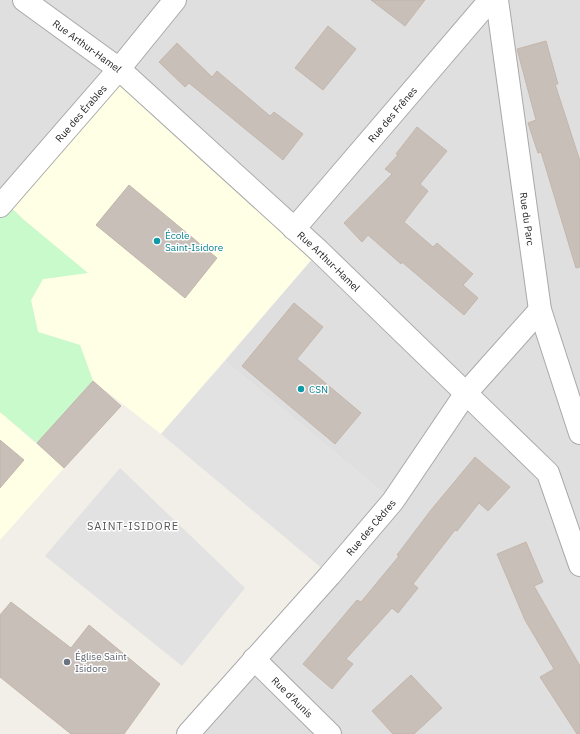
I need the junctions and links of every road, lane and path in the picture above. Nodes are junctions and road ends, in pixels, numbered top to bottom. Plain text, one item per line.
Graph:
1 (24, 0) edge
2 (175, 0) edge
3 (490, 0) edge
4 (497, 0) edge
5 (119, 69) junction
6 (0, 206) edge
7 (294, 229) junction
8 (540, 310) junction
9 (466, 393) junction
10 (580, 433) edge
11 (580, 565) edge
12 (254, 659) junction
13 (188, 734) edge
14 (330, 734) edge

1 - 5 street, Rue Arthur-Hamel
2 - 5 street, Rue des Érables
3 - 7 street, Rue des Frênes
4 - 8 street, Rue du Parc
5 - 6 street, Rue des Érables
5 - 7 street, Rue Arthur-Hamel
7 - 9 street, Rue Arthur-Hamel
8 - 9 street, Rue des Cèdres
8 - 10 street, Rue du Parc
9 - 11 street, Rue Arthur-Hamel
9 - 12 street, Rue des Cèdres
12 - 13 street, Rue des Cèdres
12 - 14 street, Rue d'Aunis

